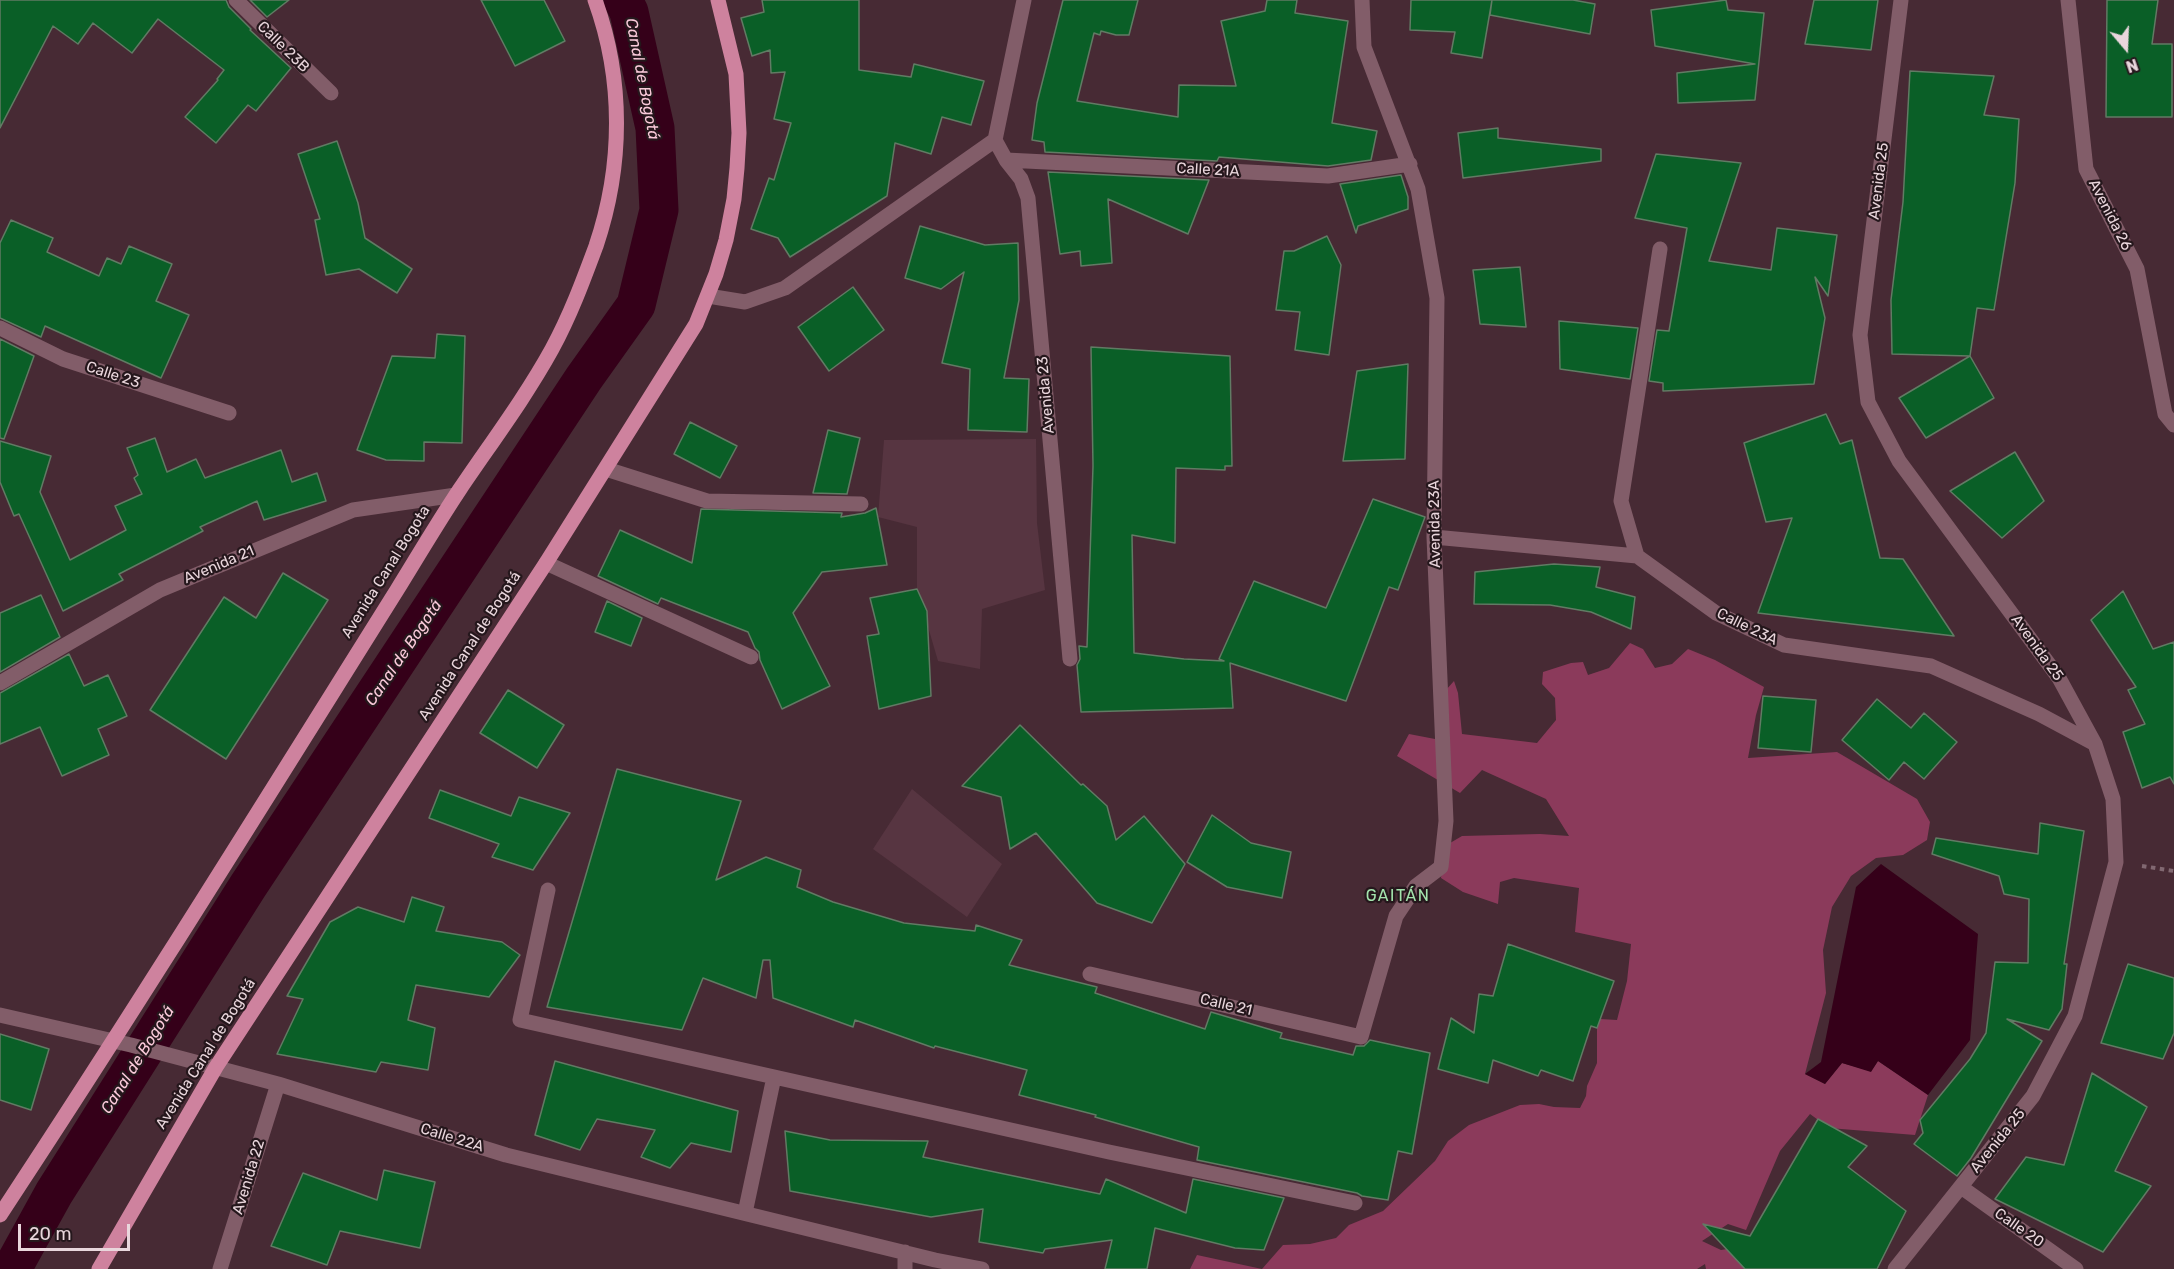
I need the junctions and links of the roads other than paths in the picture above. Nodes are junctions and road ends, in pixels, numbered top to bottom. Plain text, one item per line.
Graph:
1 (236, 0) edge
2 (595, 0) edge
3 (718, 0) edge
4 (1024, 0) edge
5 (1362, 0) edge
6 (1901, 0) edge
7 (2068, 0) edge
8 (331, 93) dead end
9 (995, 140) junction
10 (1006, 160) junction
11 (1410, 164) junction
12 (1660, 249) dead end
13 (708, 296) junction
14 (0, 328) edge
15 (229, 412) dead end
16 (2174, 425) edge
17 (606, 469) junction
18 (456, 495) junction
19 (861, 504) dead end
20 (1434, 537) junction
21 (1637, 556) junction
22 (546, 563) junction
23 (751, 657) dead end
24 (1070, 659) dead end
25 (0, 683) edge
26 (2095, 744) junction
27 (548, 890) dead end
28 (1090, 974) dead end
29 (0, 1015) edge
30 (1361, 1037) joint
31 (114, 1041) junction
32 (216, 1067) junction
33 (774, 1077) junction
34 (278, 1084) junction
35 (1961, 1187) junction
36 (1355, 1203) dead end
37 (745, 1213) junction
38 (0, 1215) edge
39 (906, 1252) junction
40 (935, 1265) edge
41 (99, 1269) edge
42 (220, 1269) edge
43 (905, 1269) edge
44 (982, 1269) edge
45 (1895, 1269) edge
46 (2076, 1269) edge

1 - 8 street, Calle 23B
2 - 18 main road, Avenida Canal Bogota
3 - 13 main road, Avenida Canal de Bogotá
4 - 9 street
5 - 11 street, Avenida 23A
6 - 26 street, Avenida 25
7 - 16 street, Avenida 26
9 - 10 street, Avenida 23
9 - 13 street
10 - 11 street, Calle 21A
10 - 24 street, Avenida 23
11 - 20 street, Avenida 23A
12 - 21 street
13 - 17 main road, Avenida Canal de Bogotá
14 - 15 street, Calle 23
17 - 19 street
17 - 22 main road, Avenida Canal de Bogotá
18 - 25 street, Avenida 21
18 - 31 main road, Avenida Canal Bogota
20 - 21 street
20 - 30 street, Avenida 23A
21 - 26 street, Calle 23A
22 - 23 street
22 - 32 main road, Avenida Canal de Bogotá
26 - 35 street, Avenida 25
27 - 33 street
28 - 30 street, Calle 21
29 - 31 street, Calle 22A
31 - 32 street, Calle 22A
31 - 38 main road
32 - 34 street, Calle 22A
32 - 41 main road, Avenida Canal de Bogotá
33 - 36 street
33 - 37 street
34 - 37 street, Calle 22A
34 - 42 street, Avenida 22
35 - 45 street, Avenida 25
35 - 46 street, Calle 20
37 - 39 street, Calle 22A
39 - 40 street, Calle 22A
39 - 43 street
40 - 44 street, Calle 22A

